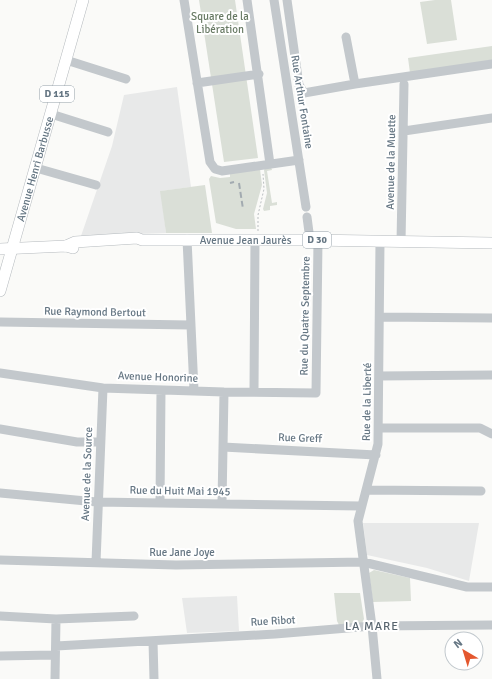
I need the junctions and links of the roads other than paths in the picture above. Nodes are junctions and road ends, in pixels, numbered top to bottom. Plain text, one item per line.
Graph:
1 (83, 0) edge
2 (184, 0) edge
3 (248, 0) edge
4 (274, 0) edge
5 (288, 0) edge
6 (346, 37) dead end
7 (66, 60) junction
8 (492, 64) edge
9 (259, 74) junction
10 (126, 79) dead end
11 (197, 83) junction
12 (355, 84) junction
13 (404, 84) dead end
14 (51, 114) junction
15 (492, 118) edge
16 (404, 131) junction
17 (108, 132) dead end
18 (299, 160) junction
19 (266, 165) junction
20 (36, 168) junction
21 (96, 185) dead end
22 (306, 207) dead end
23 (307, 217) dead end
24 (187, 239) junction
25 (256, 240) junction
26 (314, 240) junction
27 (380, 242) junction
28 (401, 242) junction
29 (492, 243) edge
30 (13, 247) junction
31 (0, 248) edge
32 (0, 291) edge
33 (380, 317) junction
34 (492, 318) edge
35 (0, 322) edge
36 (190, 325) junction
37 (0, 373) edge
38 (492, 375) edge
39 (379, 376) junction
40 (103, 388) junction
41 (161, 390) junction
42 (194, 390) junction
43 (254, 391) junction
44 (224, 392) junction
45 (316, 393) joint
46 (379, 428) junction
47 (0, 429) edge
48 (492, 434) edge
49 (99, 442) junction
50 (223, 447) junction
51 (376, 455) junction
52 (366, 490) junction
53 (481, 491) dead end
54 (0, 494) edge
55 (97, 502) junction
56 (160, 502) junction
57 (222, 503) junction
58 (361, 506) junction
59 (0, 560) edge
60 (96, 562) junction
61 (363, 562) junction
62 (492, 587) edge
63 (0, 616) edge
64 (134, 616) dead end
65 (56, 619) junction
66 (492, 625) edge
67 (372, 626) junction
68 (153, 641) junction
69 (55, 651) junction
70 (0, 656) edge
71 (55, 679) edge
72 (154, 679) edge
73 (376, 679) edge

1 - 7 main road, Avenue Henri Barbusse / D 115
2 - 11 street
3 - 9 street
4 - 18 street, Rue Arthur Fontaine
5 - 12 street
6 - 12 street
7 - 10 street
7 - 14 main road, Avenue Henri Barbusse / D 115
8 - 12 street
9 - 11 street
9 - 19 street
11 - 19 street
13 - 16 street, Avenue de la Muette
14 - 17 street
14 - 20 main road, Avenue Henri Barbusse / D 115
15 - 16 street
16 - 28 street, Avenue de la Muette
18 - 19 street
18 - 22 street, Rue Arthur Fontaine
20 - 21 street
20 - 30 main road, Avenue Henri Barbusse / D 115
23 - 26 street
24 - 25 main road, Avenue Jean Jaurès / D 30
24 - 30 main road, Avenue Jean Jaurès / D 30
24 - 36 street
25 - 26 main road, Avenue Jean Jaurès / D 30
25 - 43 street
26 - 27 main road, Avenue Jean Jaurès / D 30
26 - 45 street, Rue du Quatre Septembre
27 - 28 main road, Avenue Jean Jaurès / D 30
27 - 33 street, Rue de la Liberté
28 - 29 main road, Avenue Jean Jaurès / D 30
30 - 31 main road, Avenue Jean Jaurès
30 - 32 main road, Avenue Henri Barbusse / D 115
33 - 34 street
33 - 39 street, Rue de la Liberté
35 - 36 street, Rue Raymond Bertout
36 - 42 street
37 - 40 street, Avenue Honorine
38 - 39 street
39 - 46 street, Rue de la Liberté
40 - 41 street, Avenue Honorine
40 - 49 street, Avenue de la Source
41 - 42 street, Avenue Honorine
41 - 56 street
42 - 44 street, Avenue Honorine
43 - 44 street, Avenue Honorine
43 - 45 street, Avenue Honorine
44 - 50 street
46 - 48 street
46 - 51 street, Rue de la Liberté
47 - 49 street
49 - 55 street, Avenue de la Source
50 - 51 street, Rue Greff
50 - 57 street
51 - 52 street, Rue de la Liberté
52 - 53 street
52 - 58 street, Rue de la Liberté
54 - 55 street, Rue du Huit Mai 1945
55 - 56 street, Rue du Huit Mai 1945
55 - 60 street, Avenue de la Source
56 - 57 street, Rue du Huit Mai 1945
57 - 58 street, Rue du Huit Mai 1945
58 - 61 street, Rue de la Liberté
59 - 60 street, Rue Jane Joye
60 - 61 street, Rue Jane Joye
61 - 62 street, Rue Jane Joye
61 - 67 street, Rue de la Liberté
63 - 65 street
64 - 65 street
65 - 69 street
66 - 67 street, Rue Ribot
67 - 68 street, Rue Ribot
67 - 73 street, Rue de la Liberté
68 - 69 street, Rue Ribot
68 - 72 street
69 - 70 street, Rue Ribot
69 - 71 street

